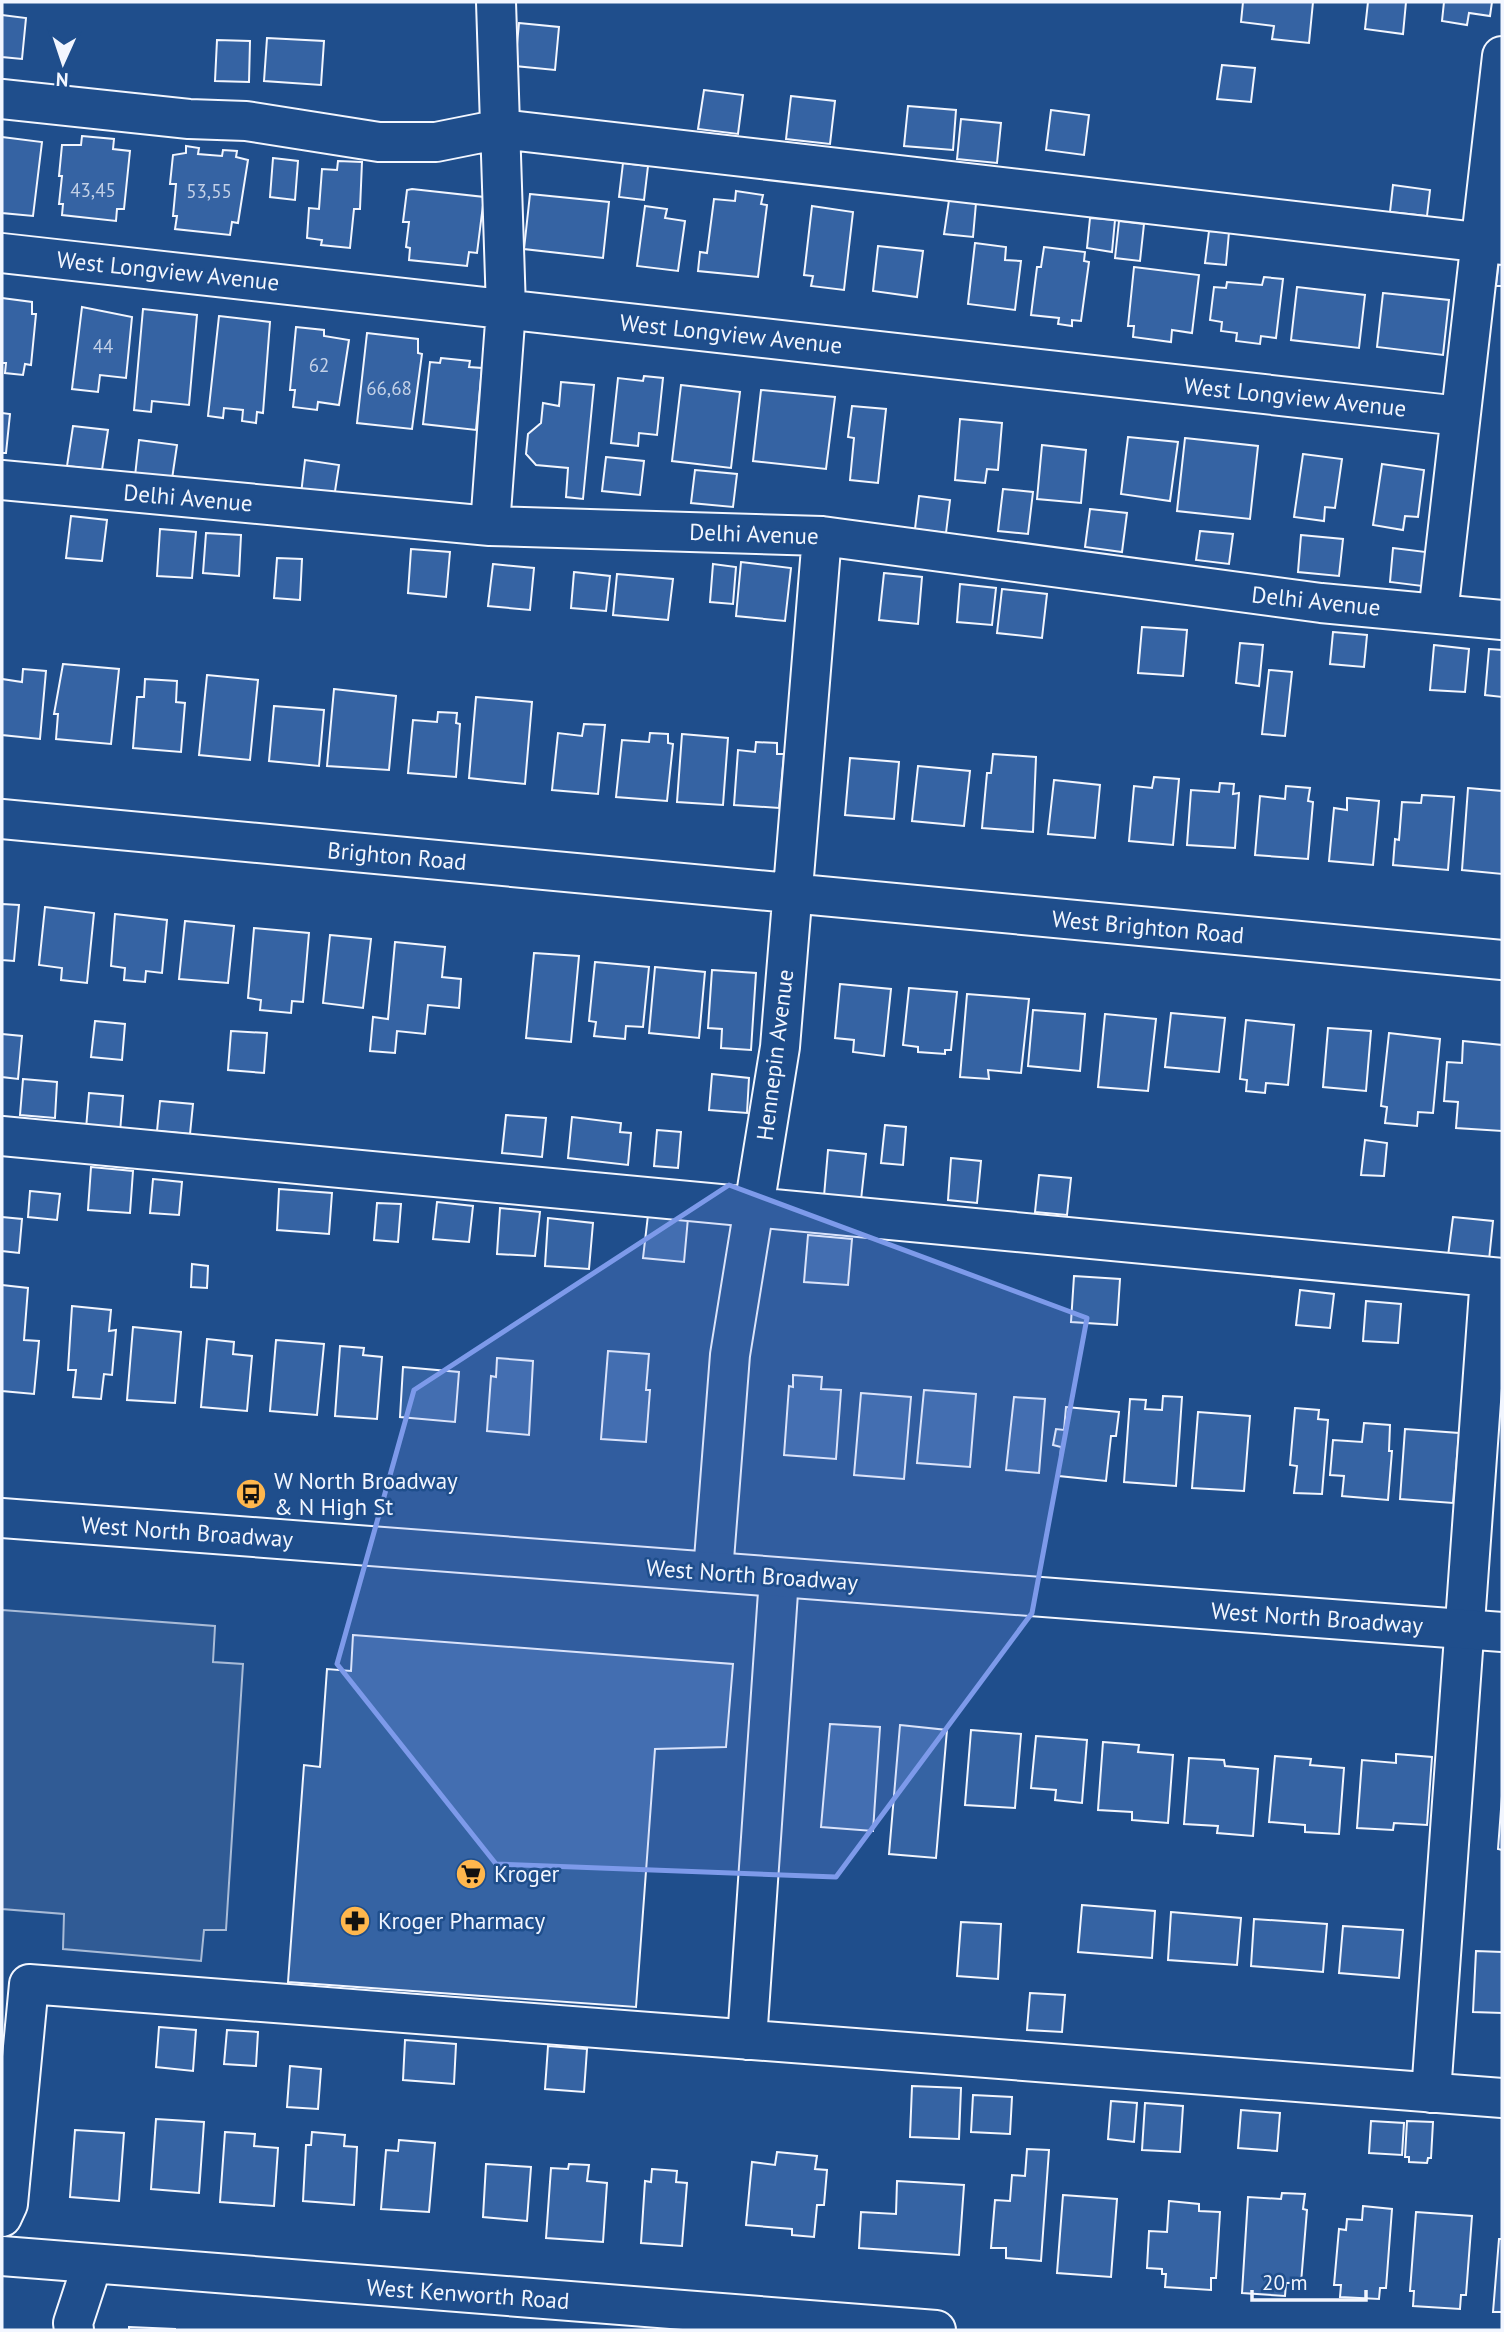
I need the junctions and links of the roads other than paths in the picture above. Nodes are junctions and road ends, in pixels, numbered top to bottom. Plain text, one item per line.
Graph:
1 (496, 2) edge
2 (1502, 56) edge
3 (2, 99) edge
4 (501, 129) junction
5 (1491, 244) edge
6 (2, 253) edge
7 (506, 309) junction
8 (1460, 416) junction
9 (2, 480) edge
10 (490, 526) junction
11 (822, 536) junction
12 (1438, 614) junction
13 (1502, 620) edge
14 (2, 819) edge
15 (793, 893) junction
16 (1502, 960) edge
17 (2, 1136) edge
18 (755, 1207) junction
19 (1496, 1277) edge
20 (2, 1518) edge
21 (713, 1572) junction
22 (779, 1578) junction
23 (1465, 1629) junction
24 (1502, 1632) edge
25 (747, 2040) junction
26 (1431, 2093) junction
27 (1502, 2098) edge
28 (2, 2217) edge
29 (2, 2256) edge
30 (92, 2266) junction
31 (74, 2330) edge
32 (936, 2330) edge

1 - 4 street
2 - 5 street
3 - 4 street
4 - 5 street
4 - 7 street
5 - 8 street
6 - 7 street, West Longview Avenue
7 - 8 street, West Longview Avenue
7 - 10 street
8 - 12 street
9 - 10 street, Delhi Avenue
10 - 11 street, Delhi Avenue
11 - 12 street, Delhi Avenue
11 - 15 street, Hennepin Avenue
12 - 13 street, Delhi Avenue
14 - 15 street, Brighton Road
15 - 16 street, West Brighton Road
15 - 18 street, Hennepin Avenue
17 - 18 street
18 - 19 street
18 - 21 street, Hennepin Avenue
19 - 23 street
20 - 21 street, West North Broadway
21 - 22 street, West North Broadway
22 - 23 street, West North Broadway
22 - 25 street
23 - 24 street, West North Broadway
23 - 26 street
25 - 26 street
25 - 28 street
26 - 27 street
29 - 30 street, West Kenworth Road
30 - 31 street
30 - 32 street, West Kenworth Road

